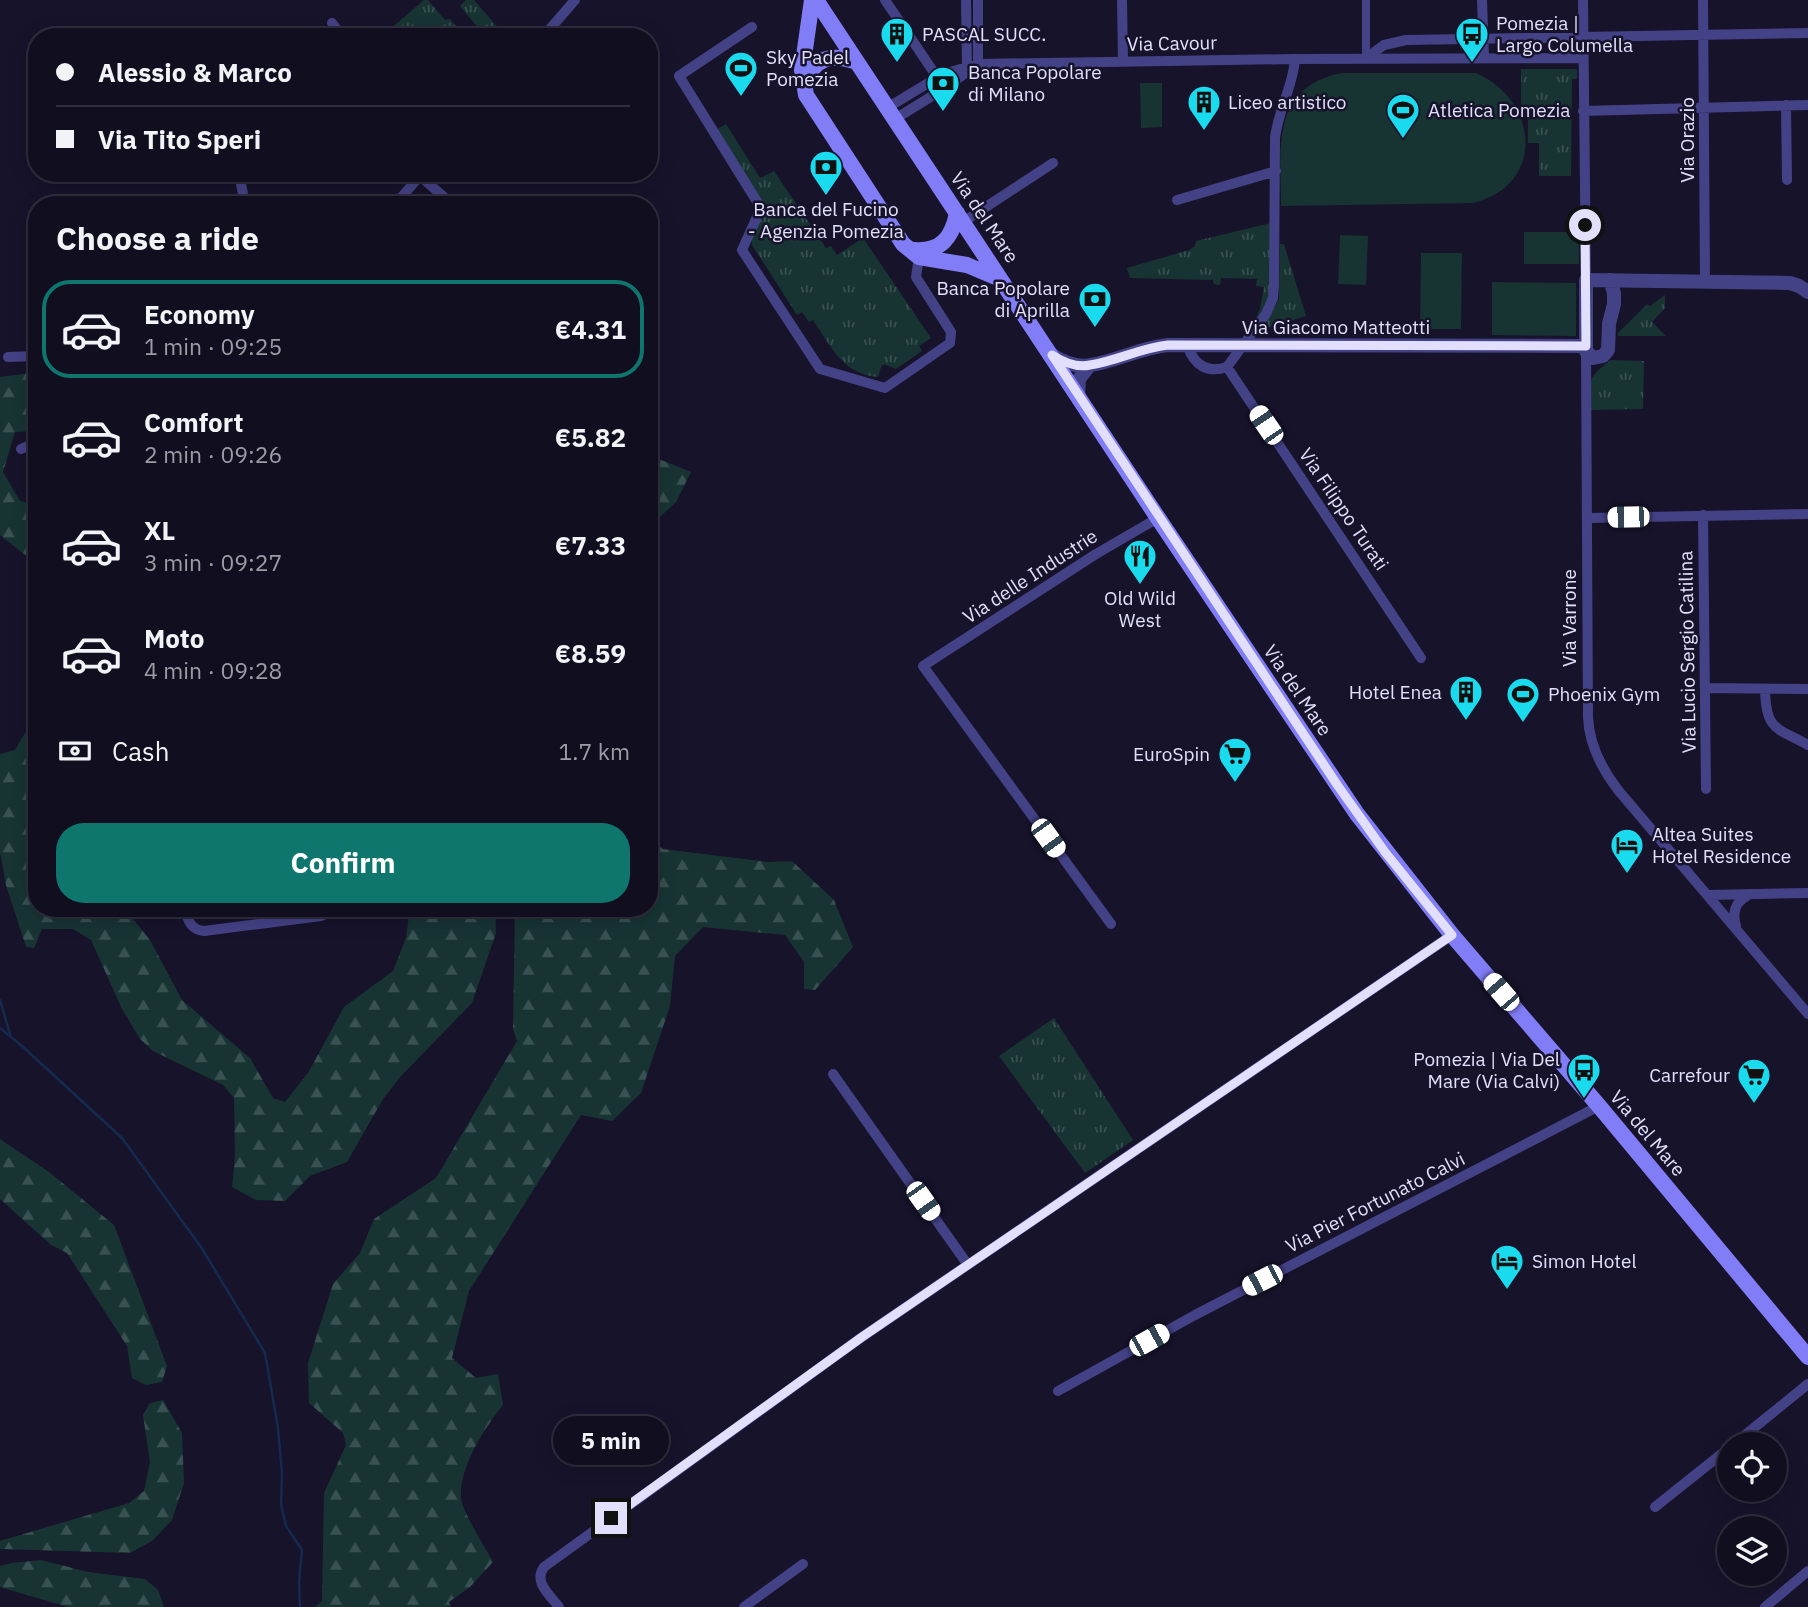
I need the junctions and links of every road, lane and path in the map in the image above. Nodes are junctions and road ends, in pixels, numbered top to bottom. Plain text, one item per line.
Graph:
1 (575, 0) edge
2 (814, 0) edge
3 (885, 0) edge
4 (966, 0) edge
5 (978, 0) edge
6 (1122, 0) edge
7 (1366, 0) edge
8 (1482, 0) edge
9 (1583, 0) edge
10 (1703, 0) edge
11 (332, 23) dead end
12 (752, 27) dead end
13 (336, 28) edge
14 (551, 28) edge
15 (1808, 33) edge
16 (1704, 34) junction
17 (1583, 35) junction
18 (840, 36) junction
19 (1483, 38) junction
20 (805, 49) junction
21 (1483, 57) junction
22 (1366, 58) junction
23 (1583, 58) junction
24 (1295, 59) junction
25 (857, 62) junction
26 (1123, 62) junction
27 (972, 65) junction
28 (937, 77) junction
29 (803, 86) junction
30 (1786, 105) junction
31 (1808, 105) edge
32 (1704, 109) junction
33 (1583, 111) junction
34 (891, 113) junction
35 (1054, 163) dead end
36 (1276, 171) junction
37 (1787, 180) dead end
38 (415, 182) edge
39 (428, 182) edge
40 (403, 196) edge
41 (443, 196) edge
42 (1177, 200) dead end
43 (960, 218) junction
44 (976, 241) junction
45 (914, 253) junction
46 (989, 261) junction
47 (967, 265) junction
48 (1002, 280) junction
49 (1586, 280) junction
50 (1609, 280) junction
51 (1656, 281) junction
52 (1705, 281) junction
53 (1808, 292) edge
54 (1614, 304) junction
55 (1187, 345) junction
56 (1243, 345) junction
57 (1586, 349) junction
58 (1606, 354) junction
59 (1052, 355) junction
60 (28, 356) edge
61 (8, 357) dead end
62 (1090, 365) junction
63 (1227, 367) junction
64 (1078, 397) junction
65 (1586, 397) junction
66 (28, 446) edge
67 (21, 449) dead end
68 (1808, 514) edge
69 (1703, 515) junction
70 (1158, 518) junction
71 (1588, 518) junction
72 (1421, 658) dead end
73 (1705, 688) junction
74 (1765, 689) junction
75 (1808, 689) edge
76 (1808, 745) edge
77 (1706, 789) dead end
78 (1808, 894) edge
79 (1708, 895) junction
80 (1749, 895) junction
81 (187, 917) edge
82 (313, 917) edge
83 (1111, 924) dead end
84 (1739, 932) junction
85 (1452, 935) junction
86 (1808, 1014) edge
87 (833, 1074) dead end
88 (1599, 1106) junction
89 (968, 1265) junction
90 (1808, 1357) edge
91 (1808, 1384) edge
92 (1058, 1391) dead end
93 (1749, 1432) edge
94 (1717, 1458) edge
95 (1655, 1507) dead end
96 (803, 1564) dead end
97 (1808, 1571) edge
98 (559, 1607) edge
99 (744, 1607) edge
100 (1765, 1607) edge

1 - 14 street
2 - 18 main road, Via del Mare
2 - 20 main road
3 - 28 street
4 - 27 street
5 - 27 street
6 - 26 street
7 - 22 street
8 - 19 street
9 - 17 street, Via Varrone
10 - 16 street, Via Orazio
11 - 13 street
12 - 45 street
15 - 16 street
16 - 17 street
16 - 32 street, Via Orazio
17 - 19 street
17 - 23 street, Via Varrone
18 - 20 main road
18 - 25 main road, Via del Mare
19 - 21 street
19 - 22 street
20 - 29 main road
21 - 22 street, Via Cavour
21 - 23 street, Via Cavour
22 - 24 street, Via Cavour
23 - 33 street, Via Varrone
24 - 26 street, Via Cavour
24 - 36 street
25 - 29 main road
25 - 34 main road, Via del Mare
26 - 27 street, Via Cavour
27 - 28 street, Via Cavour
27 - 34 street
28 - 34 street, Via Cavour
29 - 45 main road
30 - 31 street
30 - 32 street
30 - 37 street
32 - 33 street
32 - 52 street, Via Orazio
33 - 49 street, Via Varrone
34 - 43 main road, Via del Mare
35 - 43 street
36 - 42 street
36 - 56 street
38 - 40 street
39 - 41 street
43 - 44 main road, Via del Mare
43 - 45 main road
44 - 46 main road, Via del Mare
44 - 47 main road
45 - 47 main road
46 - 47 main road
46 - 48 main road, Via del Mare
47 - 48 main road
48 - 59 main road, Via del Mare
49 - 50 street
49 - 57 street, Via Varrone
50 - 51 street
50 - 54 street
51 - 52 street
51 - 54 street
52 - 53 street
54 - 58 street
55 - 56 street, Via Giacomo Matteotti
55 - 62 street, Via Giacomo Matteotti
55 - 63 street
56 - 57 street, Via Giacomo Matteotti
56 - 63 street
57 - 58 street, Via Giacomo Matteotti
57 - 65 street, Via Varrone
58 - 65 street, Via Varrone
59 - 62 street
59 - 64 main road, Via del Mare
60 - 61 street
62 - 64 street
63 - 72 street, Via Filippo Turati
64 - 70 main road, Via del Mare
65 - 71 street, Via Varrone
66 - 67 street
68 - 69 street
69 - 71 street
69 - 73 street, Via Lucio Sergio Catilina
70 - 83 street, Via delle Industrie
70 - 85 main road, Via del Mare
71 - 79 street, Via Varrone
73 - 74 street
73 - 77 street, Via Lucio Sergio Catilina
74 - 75 street
74 - 76 street
78 - 80 street
79 - 80 street
79 - 84 street, Via Varrone
80 - 84 street
81 - 82 street
84 - 86 street, Via Varrone
85 - 88 main road, Via del Mare
85 - 89 street
87 - 89 street
88 - 90 main road, Via del Mare
88 - 92 street, Via Pier Fortunato Calvi
89 - 98 street
91 - 93 street
94 - 95 street
96 - 99 street
97 - 100 street

